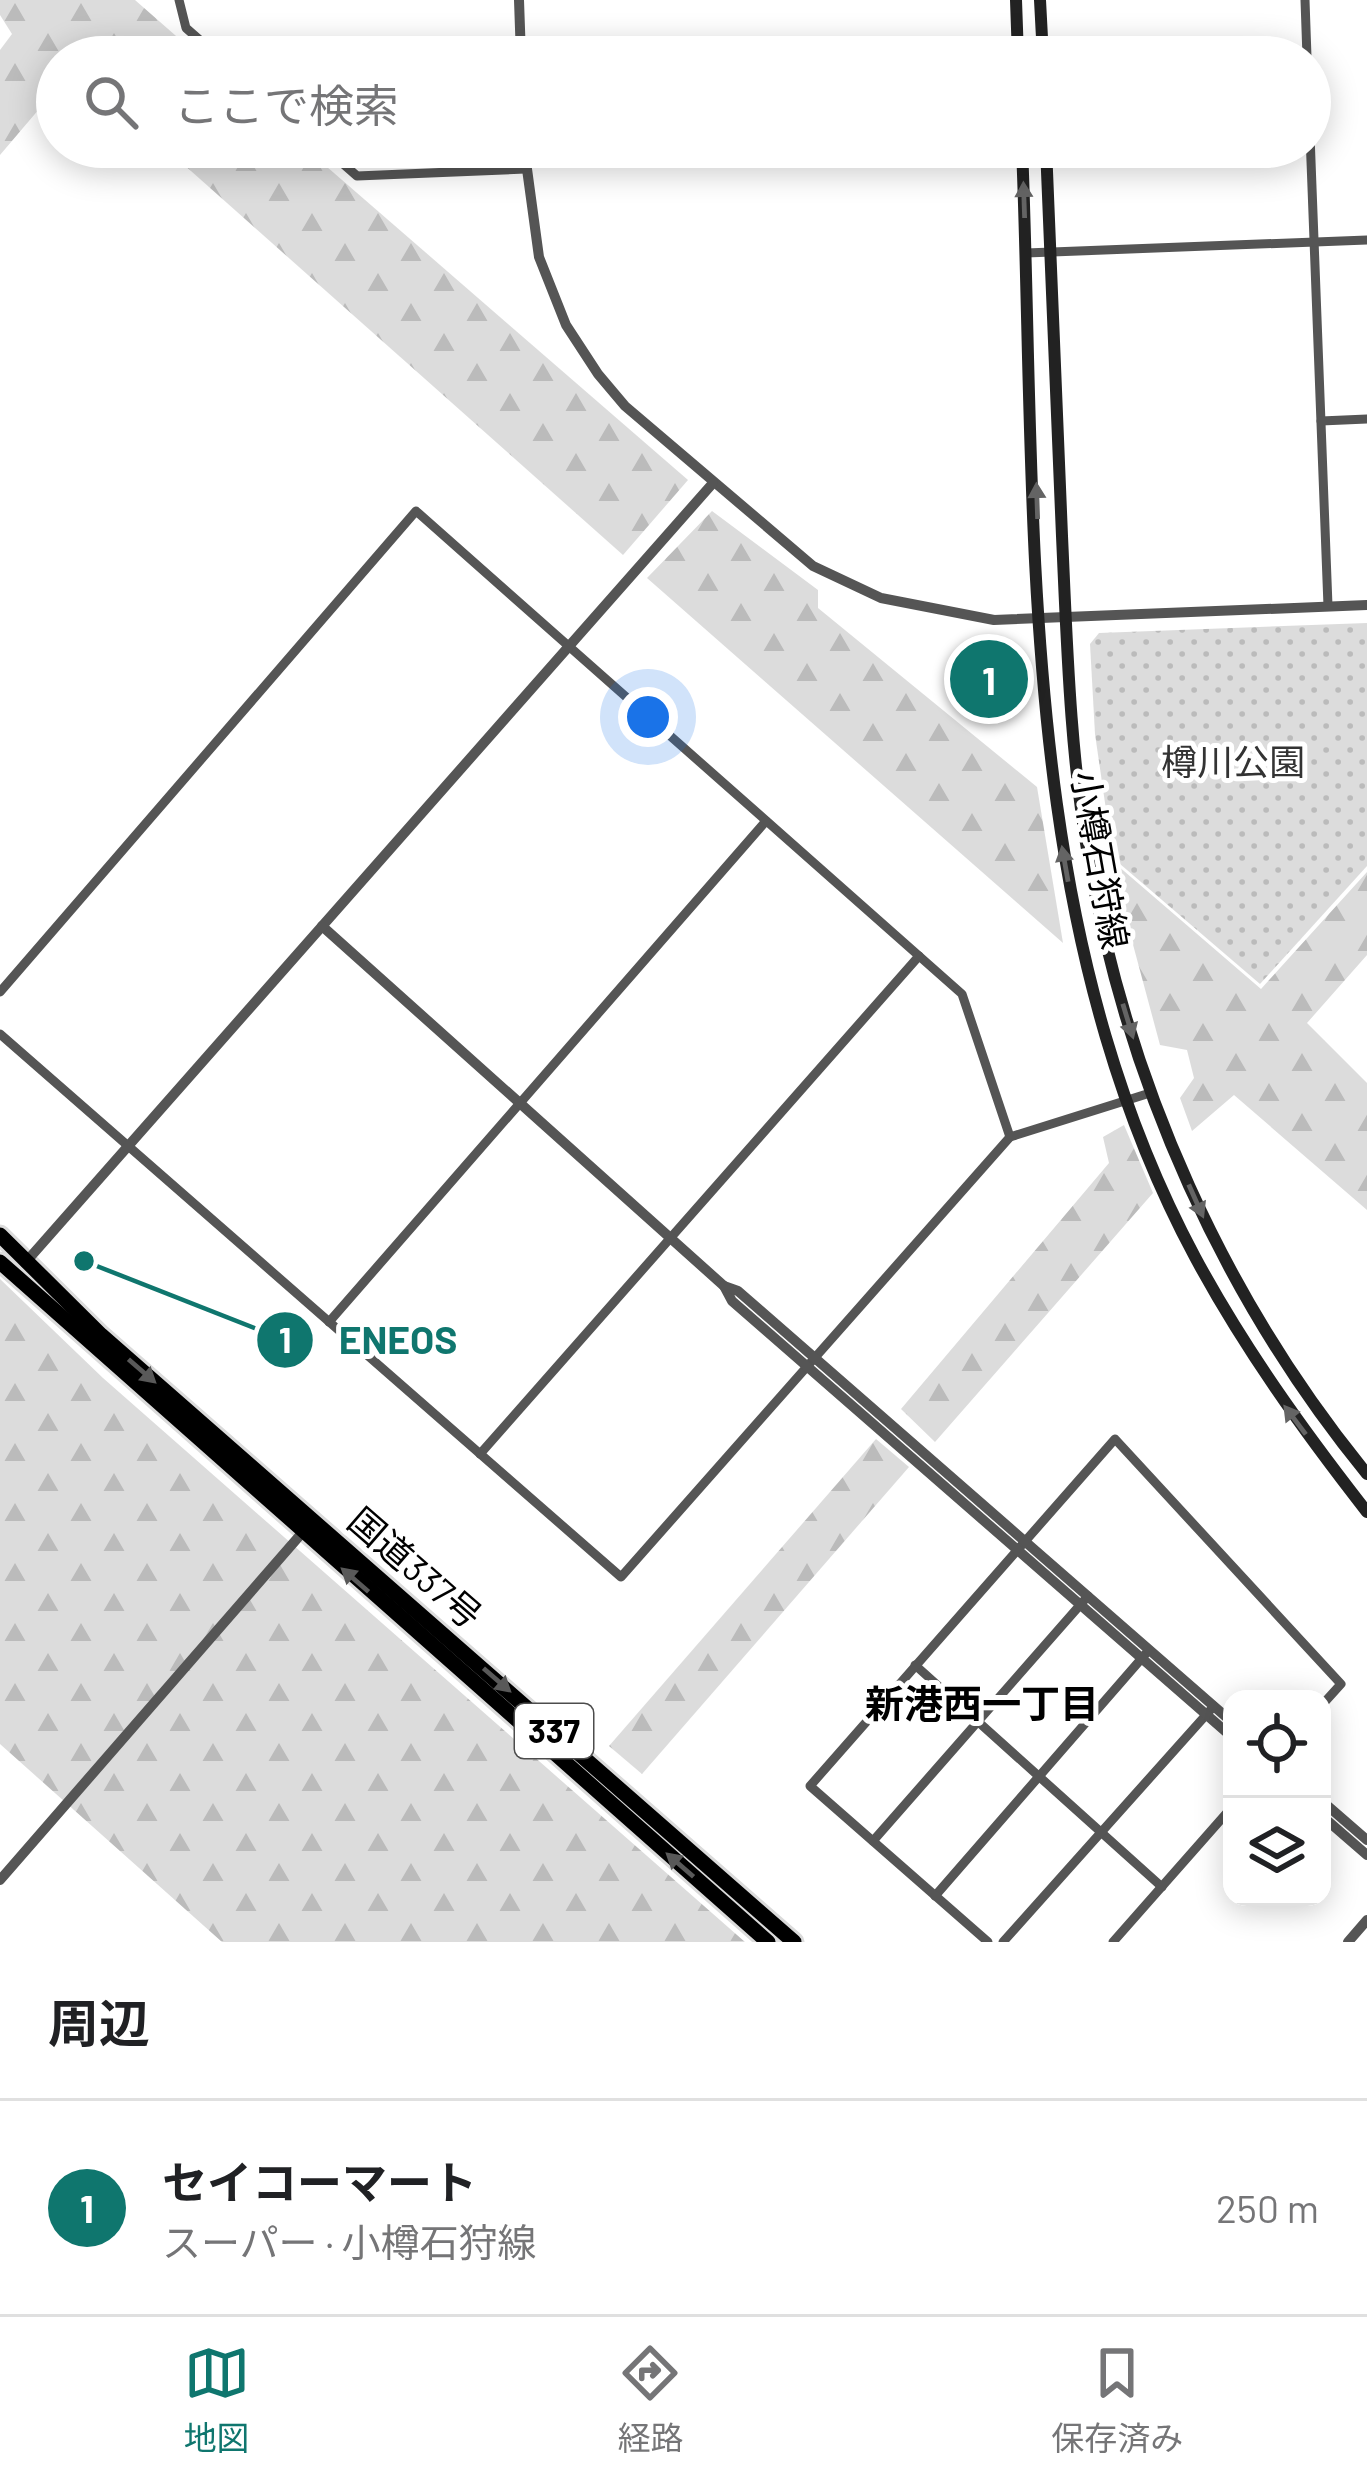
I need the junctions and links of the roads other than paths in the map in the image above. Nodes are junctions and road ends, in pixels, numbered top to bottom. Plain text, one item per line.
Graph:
1 (179, 0) edge
2 (518, 0) edge
3 (1016, 0) edge
4 (1040, 0) edge
5 (1305, 0) edge
6 (195, 36) edge
7 (520, 36) edge
8 (1017, 36) edge
9 (1041, 36) edge
10 (1306, 36) edge
11 (348, 168) edge
12 (1023, 168) edge
13 (1047, 168) edge
14 (1311, 168) edge
15 (525, 170) joint
16 (1367, 240) edge
17 (1314, 242) junction
18 (1051, 251) junction
19 (1026, 253) junction
20 (1367, 419) edge
21 (1321, 421) junction
22 (713, 483) junction
23 (1367, 604) edge
24 (1328, 606) junction
25 (1066, 616) junction
26 (1041, 618) junction
27 (569, 646) junction
28 (766, 821) junction
29 (322, 926) junction
30 (920, 956) junction
31 (0, 992) edge
32 (0, 1034) edge
33 (1150, 1094) junction
34 (1127, 1099) junction
35 (518, 1102) junction
36 (1010, 1137) junction
37 (129, 1145) junction
38 (0, 1235) edge
39 (670, 1238) junction
40 (0, 1262) edge
41 (19, 1269) junction
42 (329, 1322) junction
43 (812, 1363) junction
44 (480, 1454) junction
45 (1367, 1474) edge
46 (1367, 1512) edge
47 (315, 1520) junction
48 (302, 1534) junction
49 (1020, 1545) junction
50 (1085, 1601) junction
51 (1146, 1654) junction
52 (915, 1665) junction
53 (1331, 1695) edge
54 (1210, 1710) junction
55 (1223, 1717) edge
56 (978, 1721) junction
57 (1223, 1726) edge
58 (1039, 1777) junction
59 (1331, 1809) edge
60 (1223, 1818) edge
61 (1331, 1824) edge
62 (1099, 1831) junction
63 (1367, 1840) edge
64 (873, 1841) junction
65 (1367, 1855) edge
66 (0, 1880) edge
67 (1162, 1887) junction
68 (935, 1896) junction
69 (1367, 1920) edge
70 (768, 1942) edge
71 (794, 1942) edge
72 (988, 1942) edge
73 (1004, 1942) edge
74 (1113, 1942) edge
75 (1348, 1942) edge

1 - 6 street
2 - 7 street
3 - 8 main road
4 - 9 main road
5 - 10 street
11 - 15 street
19 -> 12 main road, 小樽石狩線
13 - 18 main road, 小樽石狩線
14 - 17 street
15 - 22 street
16 - 17 street
17 - 18 street
17 - 21 street
18 - 19 street
18 - 25 main road, 小樽石狩線
26 -> 19 main road, 小樽石狩線
20 - 21 street
21 - 24 street
22 - 26 street
22 - 27 street
23 - 24 street
24 - 25 street
25 - 26 street
25 -> 33 main road, 小樽石狩線
34 -> 26 main road, 小樽石狩線
27 - 28 street
27 - 29 street
27 - 31 street
28 - 30 street
28 - 35 street
29 - 35 street
29 - 37 street
30 - 36 street
30 - 39 street
32 - 37 street
33 - 34 street
33 -> 45 main road, 小樽石狩線
34 - 36 street
46 -> 34 main road, 小樽石狩線
35 - 39 street
35 - 42 street
36 - 43 street
37 - 41 street
37 - 42 street
38 - 41 highway, 国道337号 / 337
39 - 43 street
39 - 44 street
40 - 41 highway, 国道337号 / 337
41 -> 47 highway, 国道337号 / 337
41 - 48 highway, 国道337号 / 337
42 - 44 street
43 - 44 street
43 - 49 street
47 - 48 street
47 -> 71 highway, 国道337号 / 337
48 - 66 street
70 -> 48 highway, 国道337号 / 337
49 - 50 street
49 - 52 street
49 - 53 street
50 - 51 street
50 - 56 street
51 - 54 street
51 - 58 street
52 - 56 street
52 - 64 street
54 - 55 street
54 - 57 street
54 - 62 street
56 - 58 street
56 - 64 street
58 - 62 street
58 - 68 street
59 - 63 street
60 - 67 street
61 - 65 street
62 - 67 street
62 - 73 street
64 - 68 street
67 - 74 street
68 - 72 street
69 - 75 street

